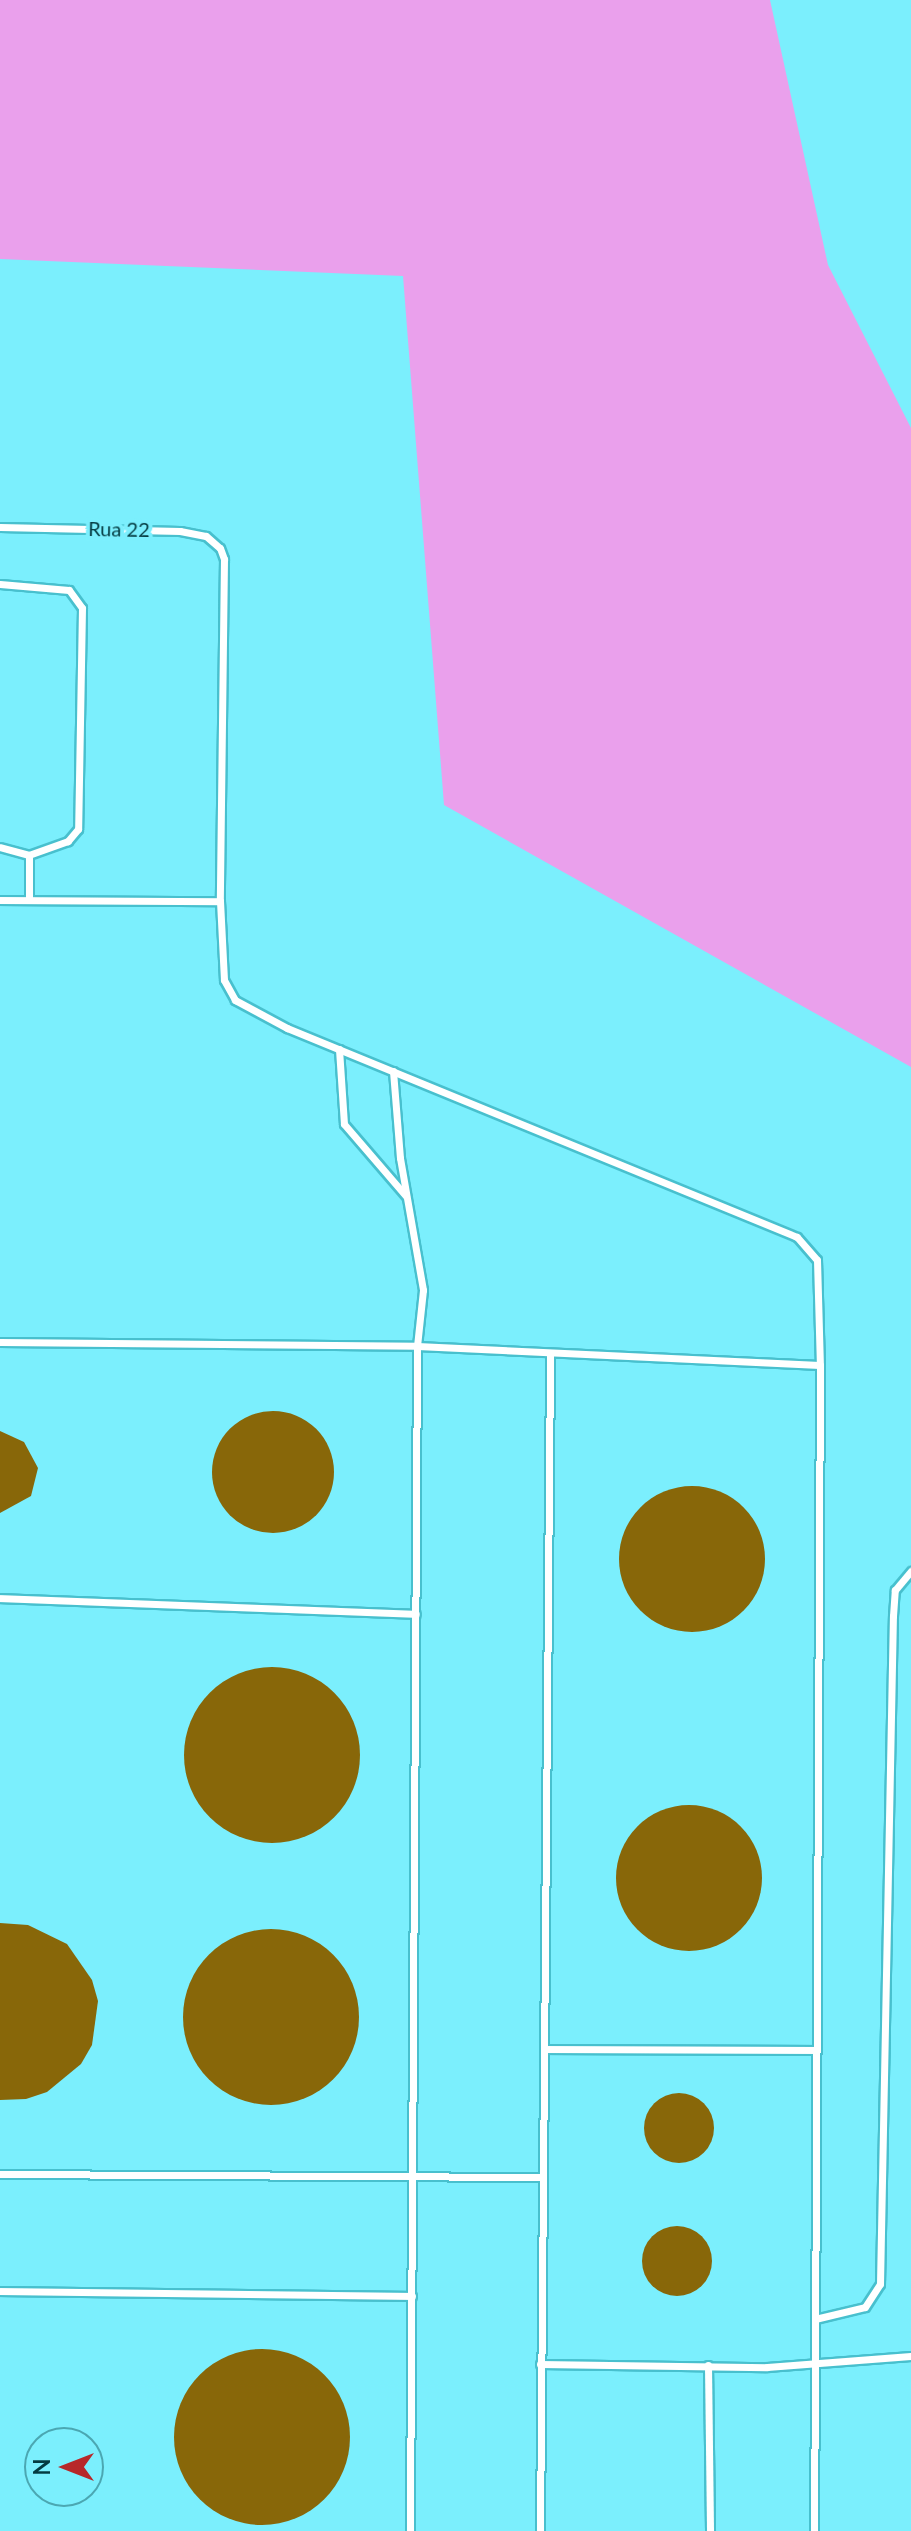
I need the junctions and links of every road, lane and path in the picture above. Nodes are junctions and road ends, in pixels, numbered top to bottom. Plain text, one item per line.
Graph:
1 (0, 527) edge
2 (0, 584) edge
3 (0, 847) edge
4 (29, 855) junction
5 (0, 900) edge
6 (29, 900) junction
7 (220, 901) junction
8 (339, 1049) junction
9 (393, 1071) junction
10 (407, 1198) junction
11 (0, 1342) edge
12 (417, 1346) junction
13 (550, 1355) junction
14 (820, 1365) junction
15 (911, 1571) edge
16 (0, 1598) edge
17 (416, 1614) junction
18 (544, 2049) junction
19 (816, 2050) junction
20 (0, 2174) edge
21 (413, 2176) junction
22 (543, 2177) junction
23 (0, 2291) edge
24 (412, 2296) junction
25 (815, 2319) junction
26 (911, 2356) edge
27 (817, 2361) junction
28 (540, 2364) junction
29 (708, 2365) junction
30 (410, 2531) edge
31 (540, 2531) edge
32 (710, 2531) edge
33 (814, 2531) edge

1 - 7 lane, Rua 22
2 - 4 lane
3 - 4 lane
4 - 6 lane
5 - 6 lane
6 - 7 lane
7 - 8 lane
8 - 9 lane
8 - 10 lane
9 - 10 lane
9 - 14 lane
10 - 12 lane
11 - 12 lane
12 - 13 lane
12 - 17 lane
13 - 14 lane
13 - 18 lane
14 - 19 lane
15 - 25 lane
16 - 17 lane
17 - 21 lane
18 - 19 lane
18 - 22 lane
19 - 25 lane
20 - 21 lane
21 - 22 lane
21 - 24 lane
22 - 28 lane
23 - 24 lane
24 - 30 lane
25 - 27 lane
26 - 27 lane
27 - 29 lane
27 - 33 lane
28 - 29 lane
28 - 31 lane
29 - 32 lane

